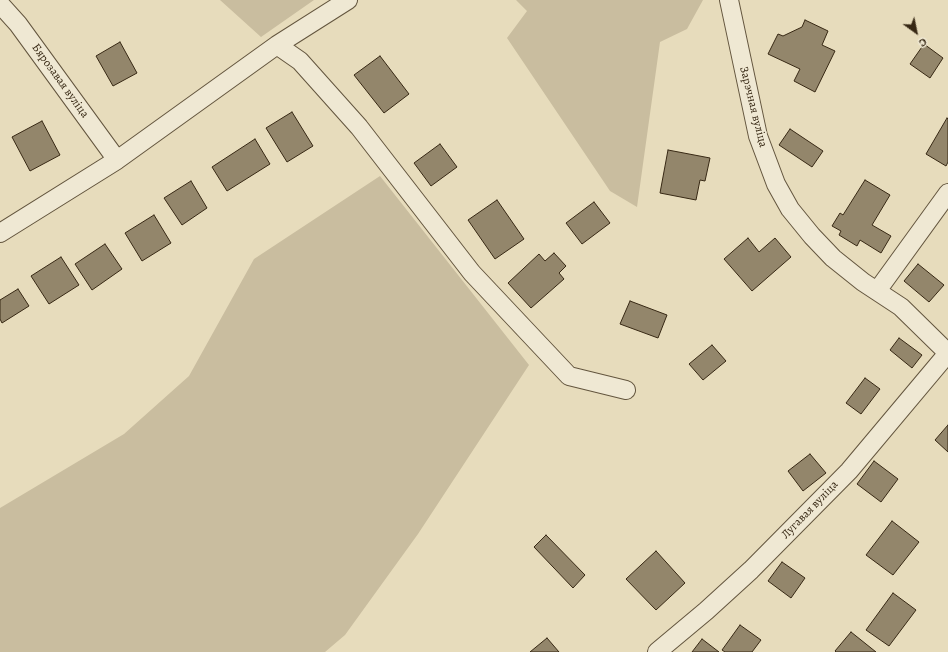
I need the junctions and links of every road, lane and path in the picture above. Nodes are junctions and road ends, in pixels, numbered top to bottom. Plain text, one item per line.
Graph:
1 (348, 0) edge
2 (728, 0) edge
3 (0, 4) edge
4 (277, 45) junction
5 (117, 160) junction
6 (948, 193) edge
7 (0, 233) edge
8 (877, 291) junction
9 (948, 353) edge
10 (626, 390) dead end
11 (658, 652) edge

1 - 4 street
2 - 8 street, Зарэчная вуліца
3 - 5 street, Бярозавая вуліца
4 - 5 street
4 - 10 street
5 - 7 street
6 - 8 street
8 - 9 street, Зарэчная вуліца
9 - 11 street, Лугавая вуліца

